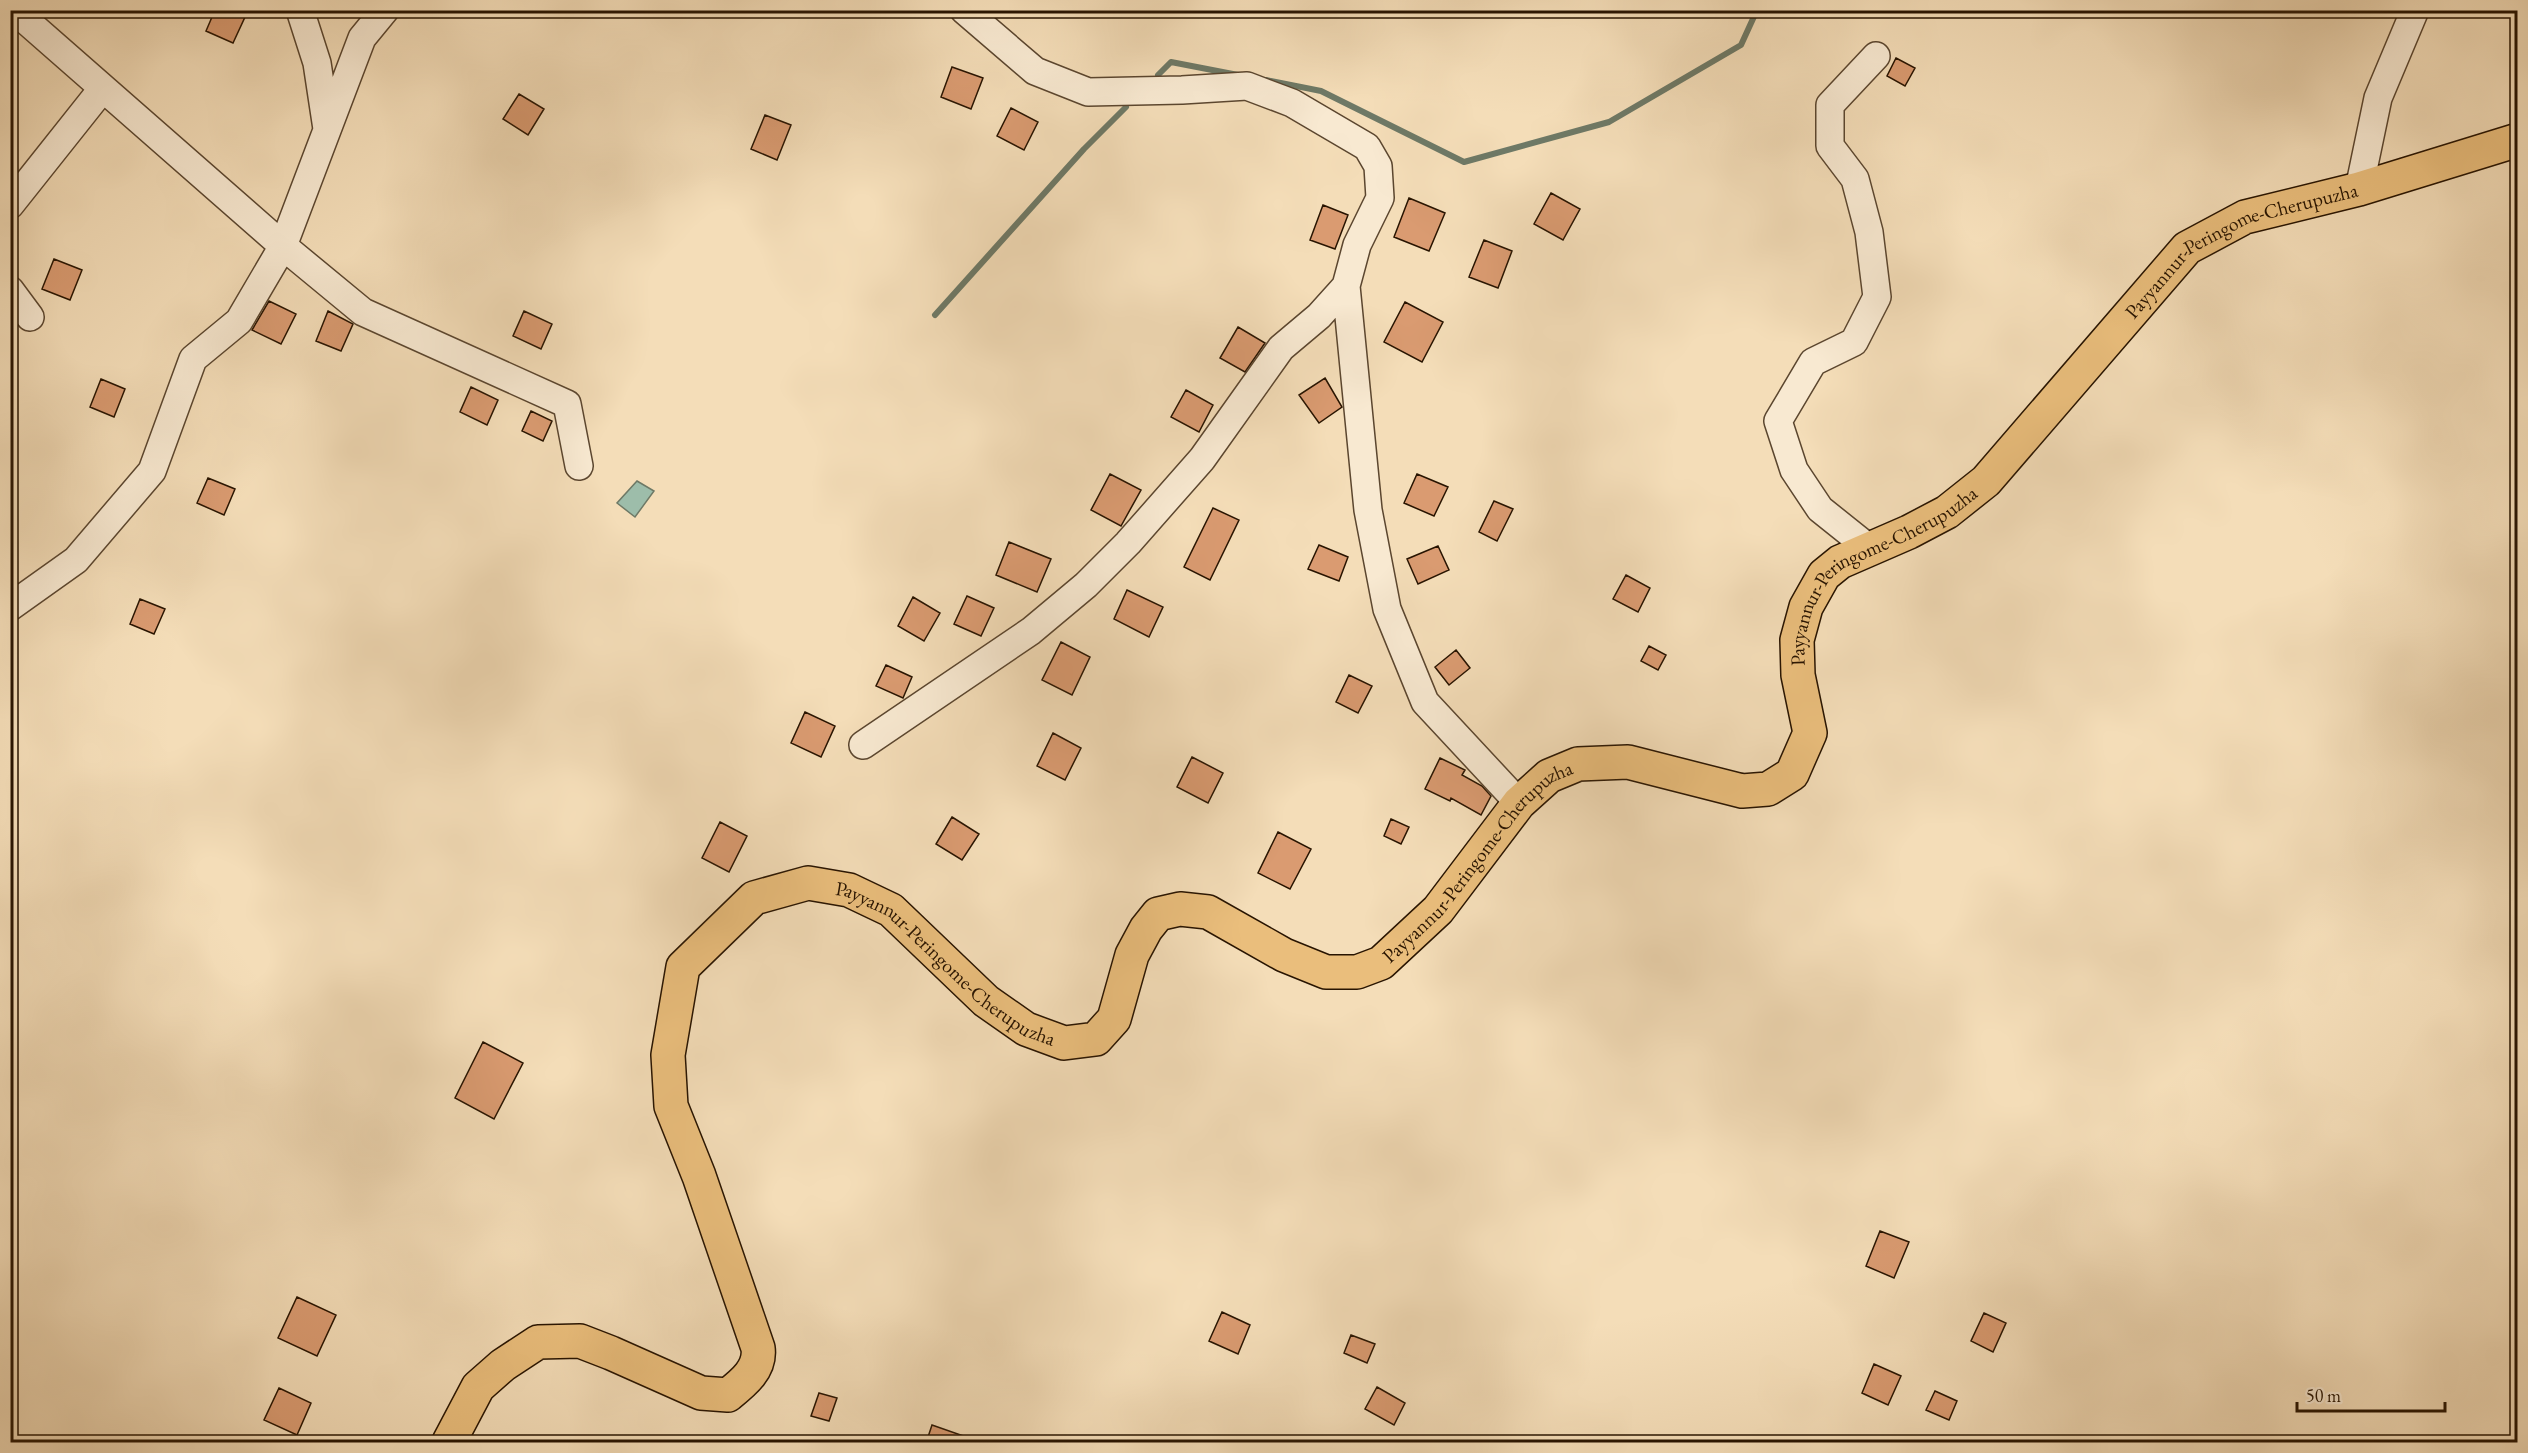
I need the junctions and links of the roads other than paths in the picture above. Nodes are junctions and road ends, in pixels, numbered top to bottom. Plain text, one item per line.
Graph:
1 (14, 10) edge
2 (300, 10) edge
3 (385, 10) edge
4 (964, 10) edge
5 (2415, 10) edge
6 (1876, 56) dead end
7 (103, 88) junction
8 (327, 130) junction
9 (2517, 140) edge
10 (2360, 189) junction
11 (10, 205) edge
12 (283, 246) junction
13 (1346, 286) junction
14 (10, 290) edge
15 (30, 317) dead end
16 (579, 466) dead end
17 (1870, 549) junction
18 (10, 607) edge
19 (862, 745) dead end
20 (1519, 803) junction
21 (449, 1443) edge

1 - 7 street
2 - 8 street
3 - 8 street
4 - 13 street
5 - 10 street
6 - 17 street
7 - 11 street
7 - 12 street
8 - 12 street
9 - 10 main road, Payyannur-Peringome-Cherupuzha
10 - 17 main road, Payyannur-Peringome-Cherupuzha
12 - 16 street
12 - 18 street
13 - 19 street
13 - 20 street
14 - 15 street
17 - 20 main road, Payyannur-Peringome-Cherupuzha
20 - 21 main road, Payyannur-Peringome-Cherupuzha

